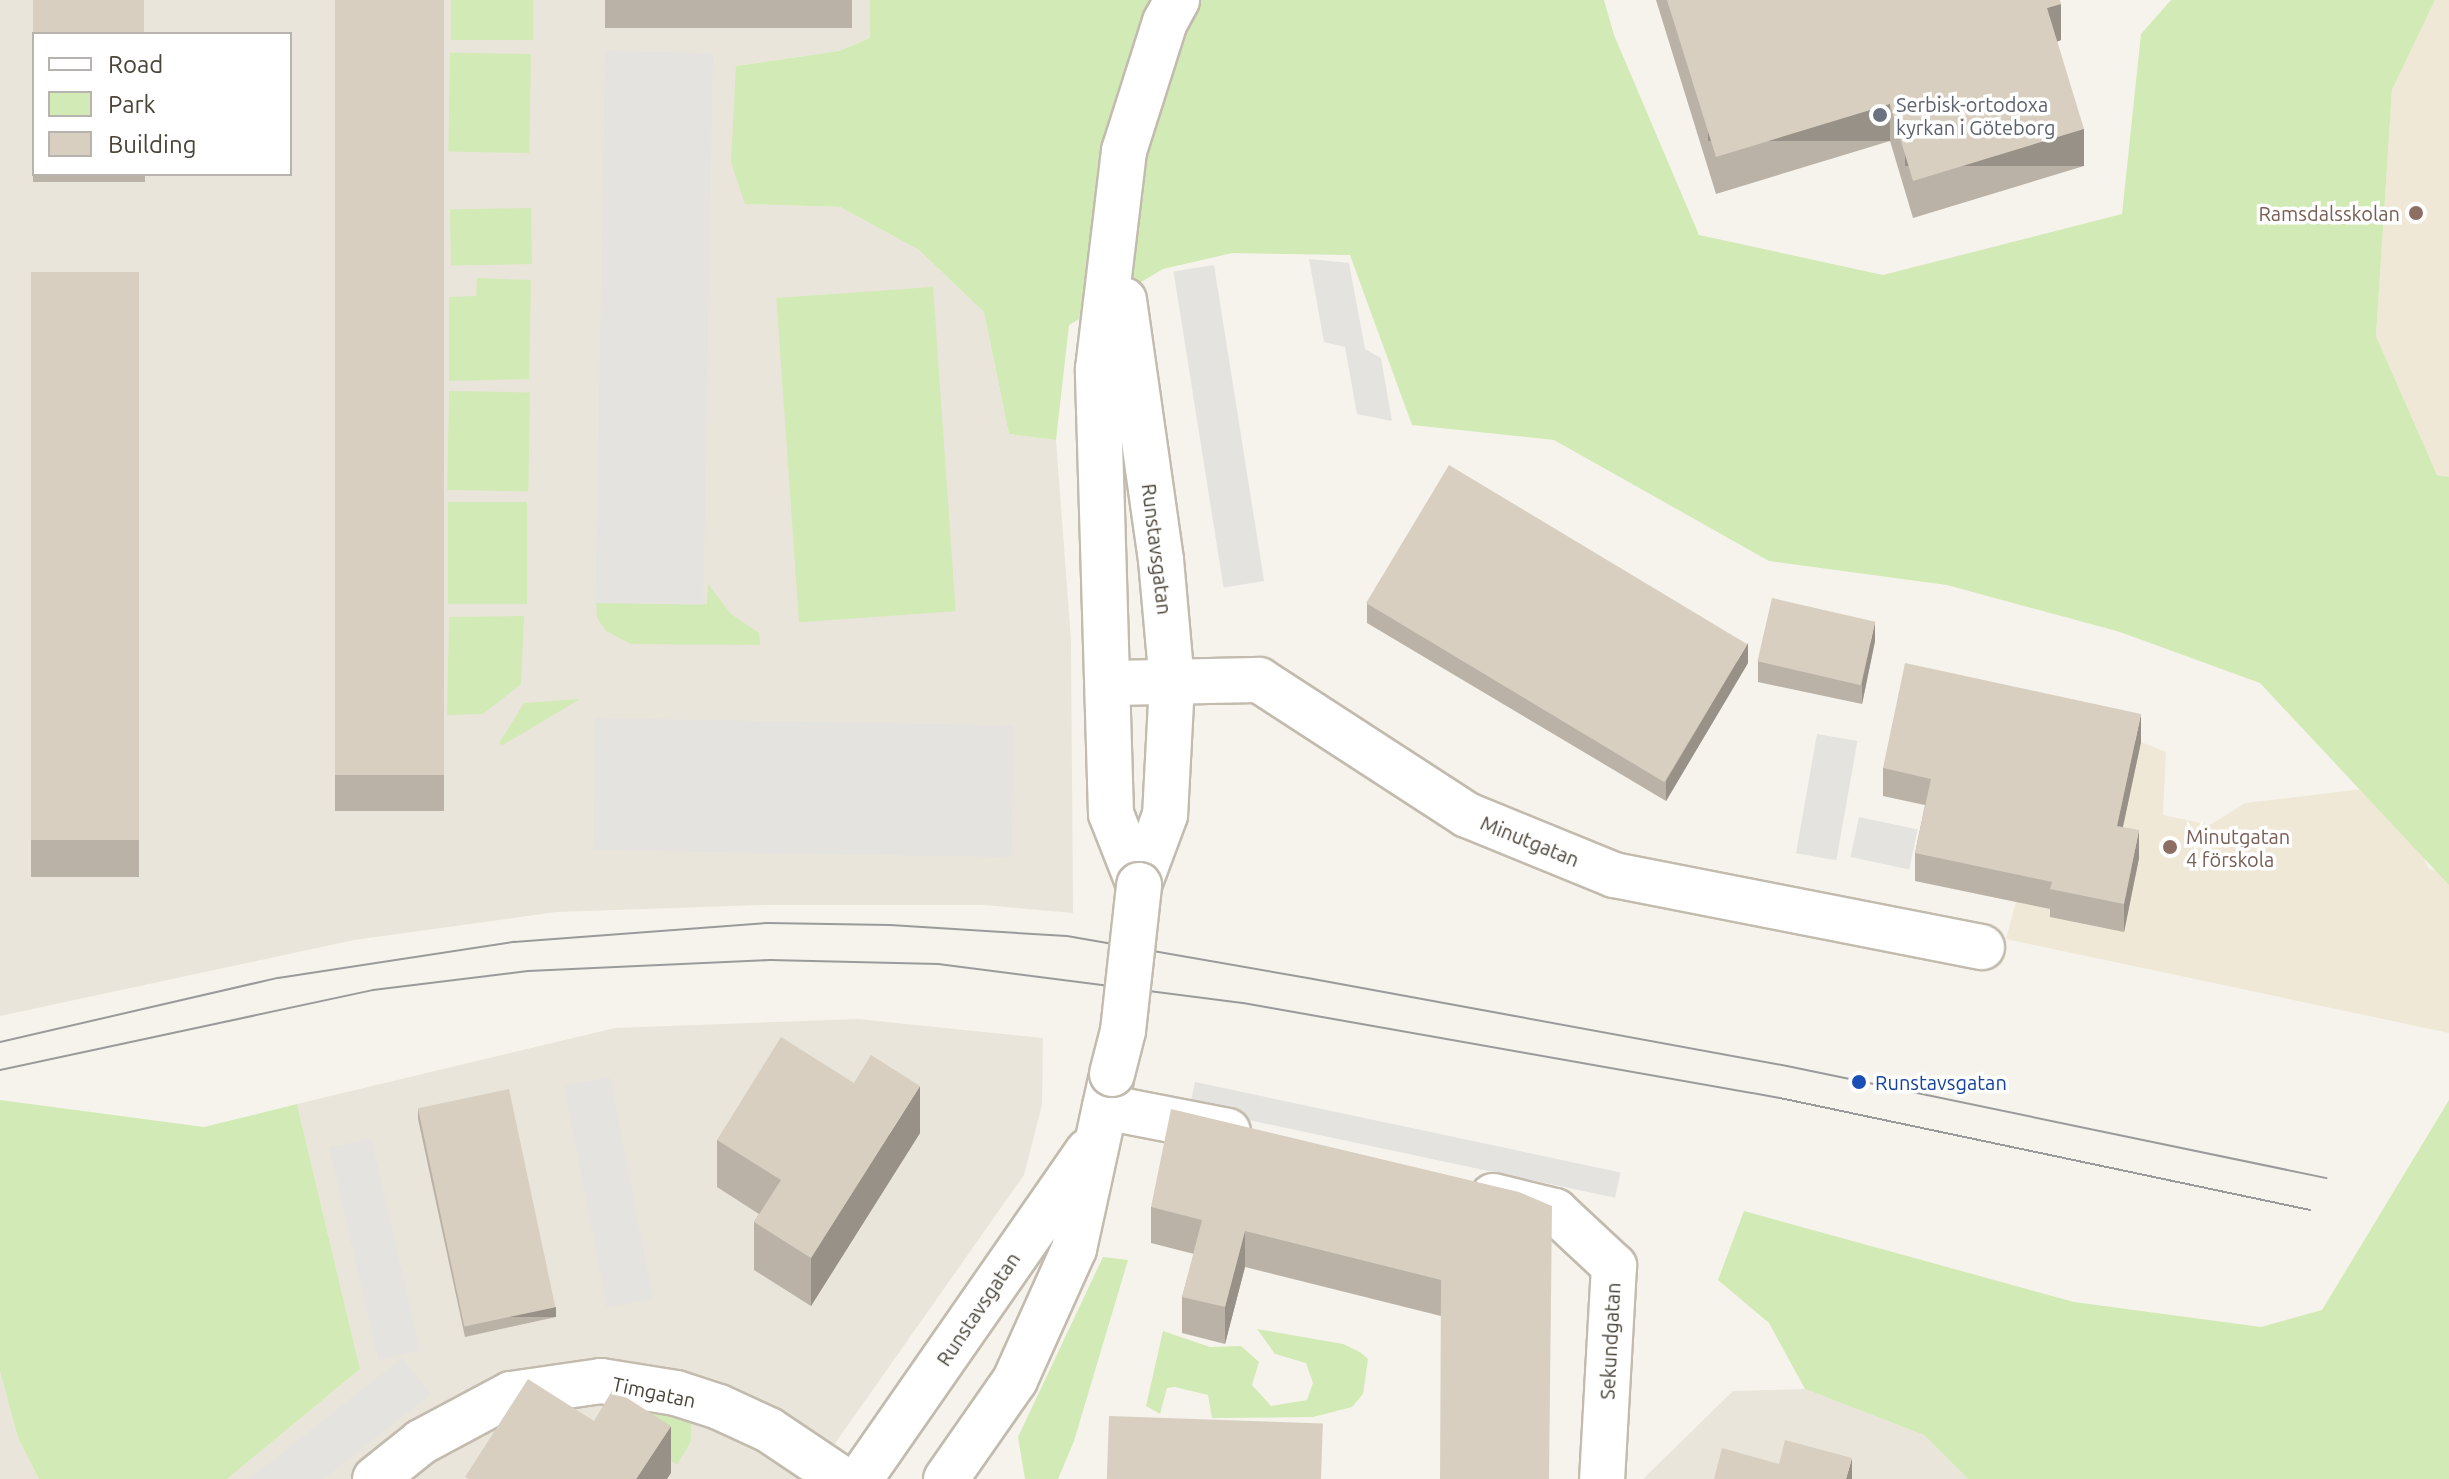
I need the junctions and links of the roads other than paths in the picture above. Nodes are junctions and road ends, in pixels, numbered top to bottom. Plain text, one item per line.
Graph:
1 (1177, 0) edge
2 (1115, 210) junction
3 (1110, 683) junction
4 (1172, 683) junction
5 (1139, 885) junction
6 (1982, 947) dead end
7 (1105, 1107) junction
8 (1272, 1142) edge
9 (1451, 1186) edge
10 (375, 1479) edge
11 (842, 1479) edge
12 (860, 1479) edge
13 (946, 1479) edge
14 (1602, 1479) edge

1 - 2 street, Runstavsgatan
2 - 3 street, Runstavsgatan
2 - 4 street, Runstavsgatan
3 - 4 street, Minutgatan
3 - 5 street, Runstavsgatan
4 - 5 street, Runstavsgatan
4 - 6 street, Minutgatan
5 - 7 street, Runstavsgatan, bridge
7 - 8 street
7 - 12 street, Runstavsgatan
7 - 13 street, Runstavsgatan
9 - 14 street, Sekundgatan
10 - 11 street, Timgatan

